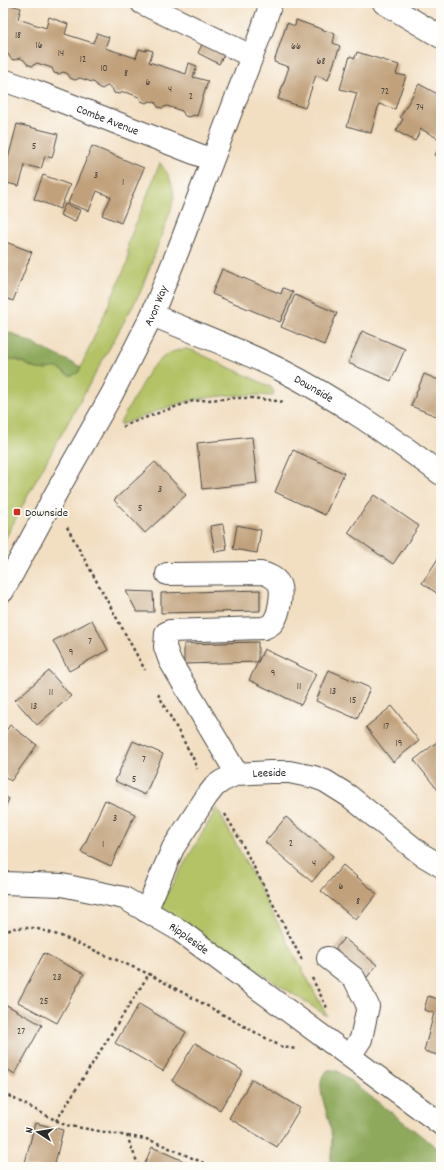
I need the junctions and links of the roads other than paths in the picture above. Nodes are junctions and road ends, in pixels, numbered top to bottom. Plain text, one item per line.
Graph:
1 (142, 3) edge
2 (271, 3) edge
3 (384, 3) edge
4 (441, 37) edge
5 (251, 56) junction
6 (3, 80) edge
7 (212, 160) junction
8 (152, 315) junction
9 (441, 474) edge
10 (167, 574) dead end
11 (3, 591) edge
12 (237, 774) junction
13 (441, 866) edge
14 (3, 883) edge
15 (146, 911) junction
16 (328, 958) dead end
17 (350, 1056) junction
18 (441, 1124) edge

1 - 5 street
2 - 5 street, Avon Way
3 - 4 street
5 - 7 street, Avon Way
6 - 7 street, Combe Avenue
7 - 8 street, Avon Way
8 - 9 street, Downside
8 - 11 street, Avon Way
10 - 12 street
12 - 13 street, Leeside
12 - 15 street, Leeside
14 - 15 street, Rippleside
15 - 17 street, Rippleside
16 - 17 street
17 - 18 street, Rippleside

